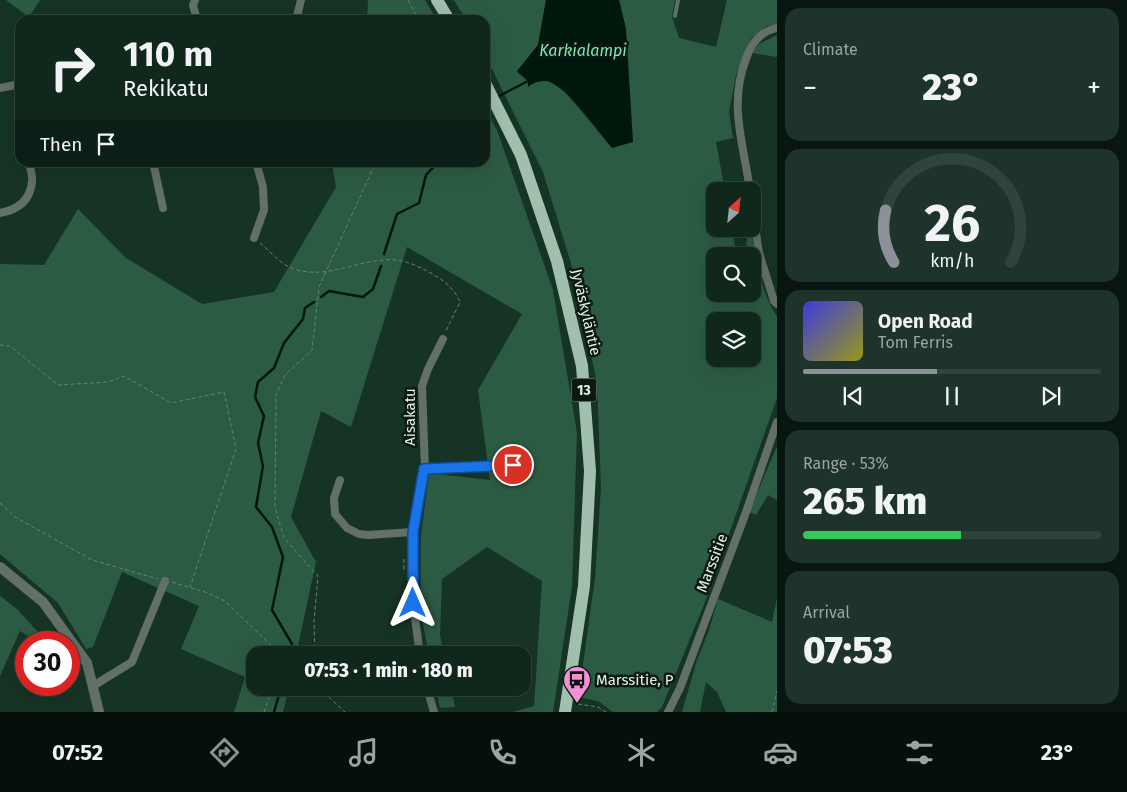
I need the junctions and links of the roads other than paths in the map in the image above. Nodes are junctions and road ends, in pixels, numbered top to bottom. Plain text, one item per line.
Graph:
1 (195, 0) edge
2 (301, 0) edge
3 (437, 0) edge
4 (678, 0) edge
5 (196, 15) edge
6 (297, 15) edge
7 (446, 15) edge
8 (675, 16) dead end
9 (777, 28) edge
10 (15, 85) edge
11 (0, 88) edge
12 (490, 93) edge
13 (30, 167) edge
14 (154, 167) edge
15 (257, 167) edge
16 (748, 182) edge
17 (163, 208) dead end
18 (0, 213) edge
19 (254, 238) road end
20 (757, 238) edge
21 (777, 304) edge
22 (443, 339) road end
23 (776, 427) edge
24 (513, 465) dead end
25 (424, 469) junction
26 (340, 480) dead end
27 (413, 532) junction
28 (0, 567) edge
29 (165, 581) road end
30 (419, 646) edge
31 (93, 686) junction
32 (430, 696) edge
33 (566, 707) edge
34 (99, 712) edge
35 (434, 712) edge
36 (668, 712) edge

1 - 5 street
2 - 6 street
3 - 7 highway
4 - 8 lane
9 - 16 street
10 - 11 street
12 - 33 highway, Jyväskyläntie / 13
13 - 18 street
14 - 17 street
15 - 19 street
20 - 21 street
22 - 25 street, Aisakatu
23 - 36 street, Marssitie
24 - 25 street
25 - 27 street, Aisakatu
26 - 27 street
27 - 30 street, Aisakatu
28 - 31 street
29 - 31 street
31 - 34 street
32 - 35 street

